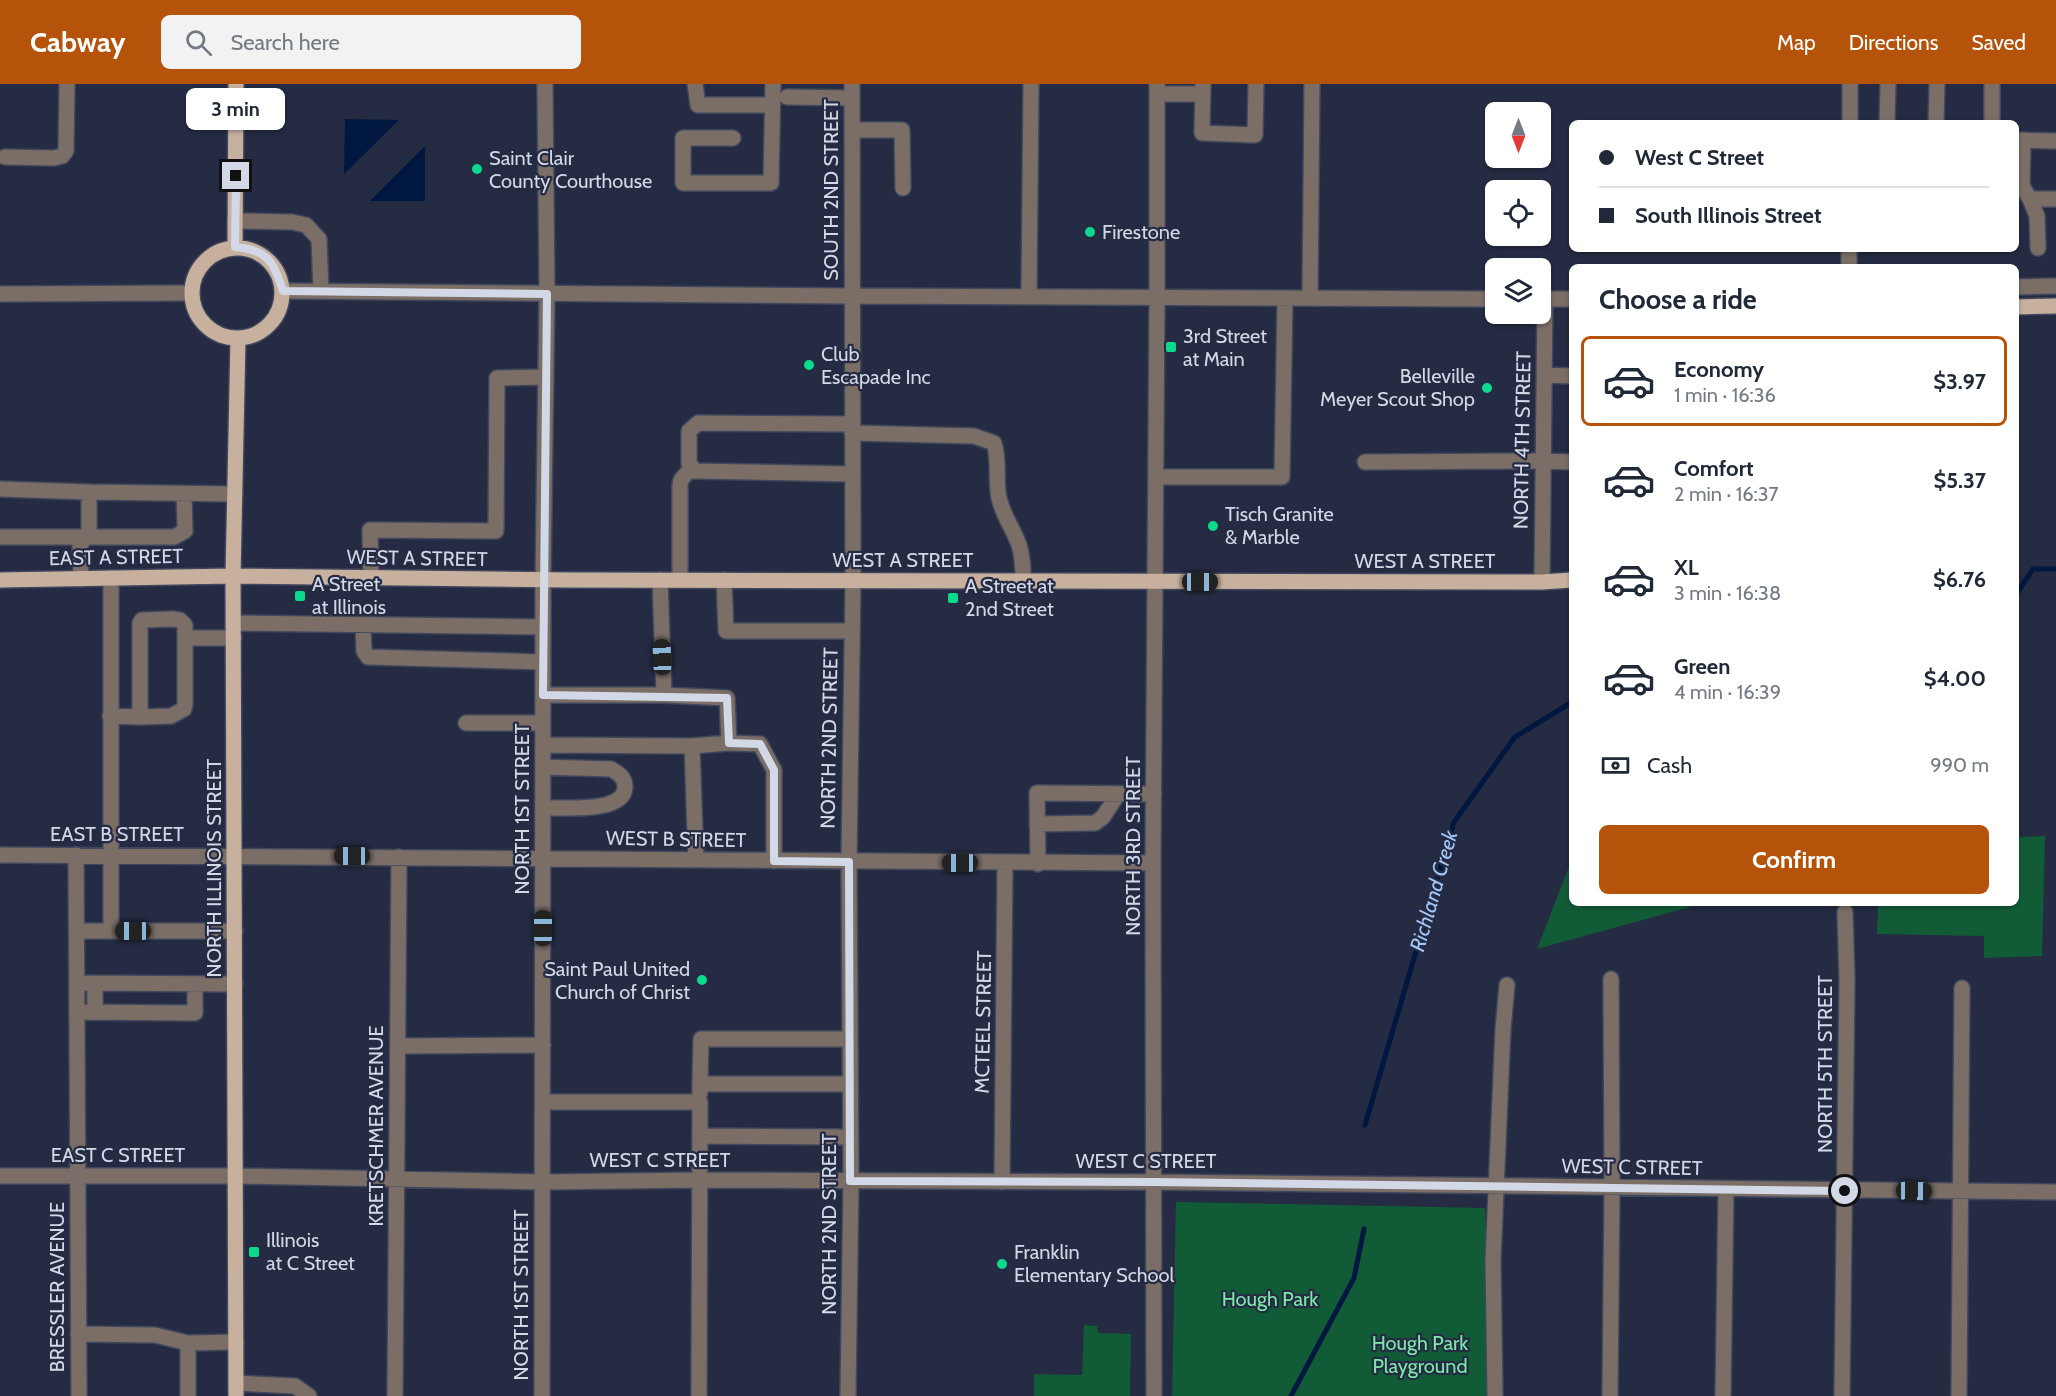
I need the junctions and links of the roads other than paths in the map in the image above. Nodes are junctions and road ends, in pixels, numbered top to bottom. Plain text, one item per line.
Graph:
1 (68, 84) edge
2 (236, 84) edge
3 (545, 84) edge
4 (695, 84) edge
5 (772, 84) edge
6 (1031, 84) edge
7 (1256, 84) edge
8 (1312, 84) edge
9 (1850, 84) edge
10 (1888, 84) edge
11 (1937, 84) edge
12 (1992, 84) edge
13 (1157, 89) edge
14 (1203, 89) edge
15 (852, 91) edge
16 (787, 97) dead end
17 (772, 105) junction
18 (1850, 120) edge
19 (1887, 120) edge
20 (1936, 120) edge
21 (1992, 120) edge
22 (852, 130) junction
23 (733, 138) dead end
24 (2019, 140) edge
25 (2056, 141) edge
26 (5, 157) dead end
27 (903, 188) dead end
28 (2031, 199) junction
29 (2056, 199) edge
30 (235, 221) junction
31 (235, 247) junction
32 (2038, 248) dead end
33 (2056, 286) edge
34 (2019, 287) edge
35 (283, 291) junction
36 (321, 291) junction
37 (191, 293) junction
38 (0, 294) edge
39 (547, 294) junction
40 (852, 296) junction
41 (1029, 296) junction
42 (1157, 297) junction
43 (1284, 298) junction
44 (1310, 298) junction
45 (1485, 298) edge
46 (1551, 299) edge
47 (1569, 299) edge
48 (2056, 306) edge
49 (2019, 307) edge
50 (1543, 324) edge
51 (238, 339) junction
52 (1544, 375) junction
53 (1569, 376) edge
54 (545, 377) junction
55 (852, 428) junction
56 (1542, 461) junction
57 (1365, 462) dead end
58 (1569, 462) edge
59 (691, 468) junction
60 (852, 474) junction
61 (1155, 477) junction
62 (0, 489) edge
63 (89, 492) junction
64 (184, 494) junction
65 (235, 494) junction
66 (0, 537) edge
67 (88, 537) junction
68 (233, 576) junction
69 (111, 578) junction
70 (371, 578) junction
71 (81, 579) junction
72 (0, 580) edge
73 (543, 580) junction
74 (660, 580) junction
75 (680, 580) junction
76 (724, 580) junction
77 (1569, 580) edge
78 (853, 581) junction
79 (1023, 581) junction
80 (1154, 582) junction
81 (1542, 582) junction
82 (363, 625) junction
83 (543, 627) junction
84 (233, 631) junction
85 (852, 631) junction
86 (186, 638) junction
87 (543, 662) junction
88 (543, 695) junction
89 (664, 695) junction
90 (110, 716) junction
91 (140, 717) junction
92 (466, 723) dead end
93 (543, 723) junction
94 (729, 743) junction
95 (543, 745) junction
96 (692, 746) junction
97 (543, 766) junction
98 (1118, 794) junction
99 (1154, 794) junction
100 (543, 808) junction
101 (1037, 824) junction
102 (0, 855) edge
103 (76, 855) junction
104 (111, 855) junction
105 (234, 856) junction
106 (399, 857) junction
107 (543, 858) junction
108 (696, 860) junction
109 (774, 861) junction
110 (849, 862) junction
111 (1154, 863) junction
112 (1005, 864) junction
113 (1038, 864) junction
114 (1845, 912) dead end
115 (77, 931) junction
116 (111, 931) junction
117 (235, 931) junction
118 (1611, 979) dead end
119 (77, 983) junction
120 (95, 983) junction
121 (195, 984) junction
122 (235, 984) junction
123 (1507, 985) dead end
124 (1962, 988) dead end
125 (77, 1012) junction
126 (95, 1012) junction
127 (850, 1039) junction
128 (543, 1045) junction
129 (398, 1046) junction
130 (700, 1084) junction
131 (850, 1084) junction
132 (543, 1102) junction
133 (700, 1102) junction
134 (700, 1136) junction
135 (850, 1137) junction
136 (0, 1176) edge
137 (236, 1176) junction
138 (78, 1177) junction
139 (396, 1179) junction
140 (700, 1180) junction
141 (850, 1181) junction
142 (543, 1182) junction
143 (1002, 1182) junction
144 (1154, 1182) junction
145 (1497, 1186) junction
146 (1612, 1188) junction
147 (1726, 1189) junction
148 (1845, 1191) junction
149 (1961, 1192) junction
150 (2056, 1192) edge
151 (78, 1334) junction
152 (236, 1342) junction
153 (188, 1343) junction
154 (236, 1390) edge
155 (79, 1396) edge
156 (188, 1396) edge
157 (309, 1396) edge
158 (395, 1396) edge
159 (542, 1396) edge
160 (699, 1396) edge
161 (848, 1396) edge
162 (1154, 1396) edge
163 (1495, 1396) edge
164 (1610, 1396) edge
165 (1723, 1396) edge
166 (1842, 1396) edge
167 (1959, 1396) edge

1 - 26 street
2 - 30 main road
3 - 39 street, NORTH 1ST STREET
4 - 17 street
5 - 17 street
6 - 41 street
7 - 14 street
8 - 44 street
9 - 18 street
10 - 19 street
11 - 20 street
12 - 21 street
13 - 14 street
13 - 42 street, NORTH 3RD STREET
15 - 16 street
15 - 22 street, SOUTH 2ND STREET
17 - 23 street
22 - 27 street
22 - 40 street, SOUTH 2ND STREET
24 - 25 street
24 - 28 street
28 - 29 street
28 - 32 street
30 - 31 main road
30 - 36 street
31 - 35 main road
31 - 37 main road
33 - 34 street
35 - 36 street
35 - 51 main road
36 - 39 street
37 - 38 street
37 - 51 main road
39 - 40 street
39 - 54 street, NORTH 1ST STREET
40 - 41 street
40 - 55 street, NORTH 2ND STREET
41 - 42 street
42 - 43 street
42 - 61 street, NORTH 3RD STREET
43 - 44 street
43 - 61 street
44 - 45 street
46 - 47 street
48 - 49 main road
50 - 52 street, NORTH 4TH STREET
51 - 65 main road, NORTH ILLINOIS STREET
52 - 53 street
52 - 56 street, NORTH 4TH STREET
54 - 70 street
54 - 73 street, NORTH 1ST STREET
55 - 59 street
55 - 60 street, NORTH 2ND STREET
55 - 79 street
56 - 57 street
56 - 58 street
56 - 81 street, NORTH 4TH STREET
59 - 60 street
59 - 75 street
60 - 78 street, NORTH 2ND STREET
61 - 80 street, NORTH 3RD STREET
62 - 63 street
63 - 64 street
63 - 67 street
64 - 65 street
64 - 67 street
65 - 68 main road, NORTH ILLINOIS STREET
66 - 67 street
67 - 71 street
68 - 69 main road, EAST A STREET
68 - 70 main road, WEST A STREET
68 - 84 main road, NORTH ILLINOIS STREET
69 - 71 main road, EAST A STREET
69 - 90 street
70 - 73 main road, WEST A STREET
71 - 72 main road, EAST A STREET
73 - 74 main road, WEST A STREET
73 - 83 street, NORTH 1ST STREET
74 - 75 main road, WEST A STREET
74 - 89 street
75 - 76 main road, WEST A STREET
76 - 78 main road, WEST A STREET
76 - 85 street
77 - 81 main road, WEST A STREET
78 - 79 main road, WEST A STREET
78 - 85 street, NORTH 2ND STREET
79 - 80 main road, WEST A STREET
80 - 81 main road, WEST A STREET
80 - 99 street, NORTH 3RD STREET
82 - 83 street
82 - 84 street
82 - 87 street
83 - 87 street, NORTH 1ST STREET
84 - 86 street
84 - 105 main road, NORTH ILLINOIS STREET
85 - 110 street, NORTH 2ND STREET
86 - 91 street
86 - 91 street
87 - 88 street, NORTH 1ST STREET
88 - 89 street
88 - 93 street, NORTH 1ST STREET
89 - 94 street
90 - 91 street
90 - 104 street
92 - 93 street
93 - 95 street, NORTH 1ST STREET
94 - 96 street
94 - 109 street
95 - 96 street
95 - 97 street, NORTH 1ST STREET
96 - 108 street
97 - 100 street, NORTH 1ST STREET
97 - 100 street
98 - 99 street
98 - 101 street
98 - 101 street
99 - 111 street, NORTH 3RD STREET
100 - 107 street, NORTH 1ST STREET
101 - 113 street
102 - 103 street, EAST B STREET
103 - 104 street, EAST B STREET
103 - 115 street, BRESSLER AVENUE
104 - 105 street, EAST B STREET
104 - 116 street
105 - 106 street, WEST B STREET
105 - 117 main road, NORTH ILLINOIS STREET
106 - 107 street, WEST B STREET
106 - 129 street, KRETSCHMER AVENUE
107 - 108 street, WEST B STREET
107 - 128 street, NORTH 1ST STREET
108 - 109 street, WEST B STREET
109 - 110 street, WEST B STREET
110 - 112 street, WEST B STREET
110 - 127 street, NORTH 2ND STREET
111 - 113 street, WEST B STREET
111 - 144 street, NORTH 3RD STREET
112 - 113 street, WEST B STREET
112 - 143 street, MCTEEL STREET
114 - 148 street, NORTH 5TH STREET
115 - 116 street
115 - 119 street, BRESSLER AVENUE
116 - 117 street
117 - 122 main road, NORTH ILLINOIS STREET
118 - 146 street
119 - 120 street
119 - 125 street, BRESSLER AVENUE
120 - 121 street
120 - 126 street
121 - 122 street
121 - 126 street
122 - 137 main road, NORTH ILLINOIS STREET
123 - 145 street
124 - 149 street
125 - 126 street
125 - 138 street, BRESSLER AVENUE
127 - 130 street
127 - 131 street, NORTH 2ND STREET
128 - 129 street
128 - 132 street, NORTH 1ST STREET
129 - 139 street, KRETSCHMER AVENUE
130 - 131 street
130 - 133 street
131 - 135 street, NORTH 2ND STREET
132 - 133 street
132 - 142 street, NORTH 1ST STREET
133 - 134 street
134 - 135 street
134 - 140 street
135 - 141 street, NORTH 2ND STREET
136 - 138 street, EAST C STREET
137 - 138 street, EAST C STREET
137 - 139 street, WEST C STREET
137 - 152 main road, NORTH ILLINOIS STREET
138 - 151 street, BRESSLER AVENUE
139 - 142 street, WEST C STREET
139 - 158 street, KRETSCHMER AVENUE
140 - 141 street, WEST C STREET
140 - 142 street, WEST C STREET
140 - 160 street
141 - 143 street, WEST C STREET
141 - 161 street, NORTH 2ND STREET
142 - 159 street, NORTH 1ST STREET
143 - 144 street, WEST C STREET
144 - 145 street, WEST C STREET
144 - 162 street, NORTH 3RD STREET
145 - 146 street, WEST C STREET
145 - 163 street
146 - 147 street, WEST C STREET
146 - 164 street
147 - 148 street, WEST C STREET
147 - 165 street
148 - 149 street, WEST C STREET
148 - 166 street, NORTH 5TH STREET
149 - 150 street, WEST C STREET
149 - 167 street
151 - 153 street
151 - 155 street, BRESSLER AVENUE
152 - 153 street
152 - 154 main road, NORTH ILLINOIS STREET
153 - 156 street
154 - 157 street

